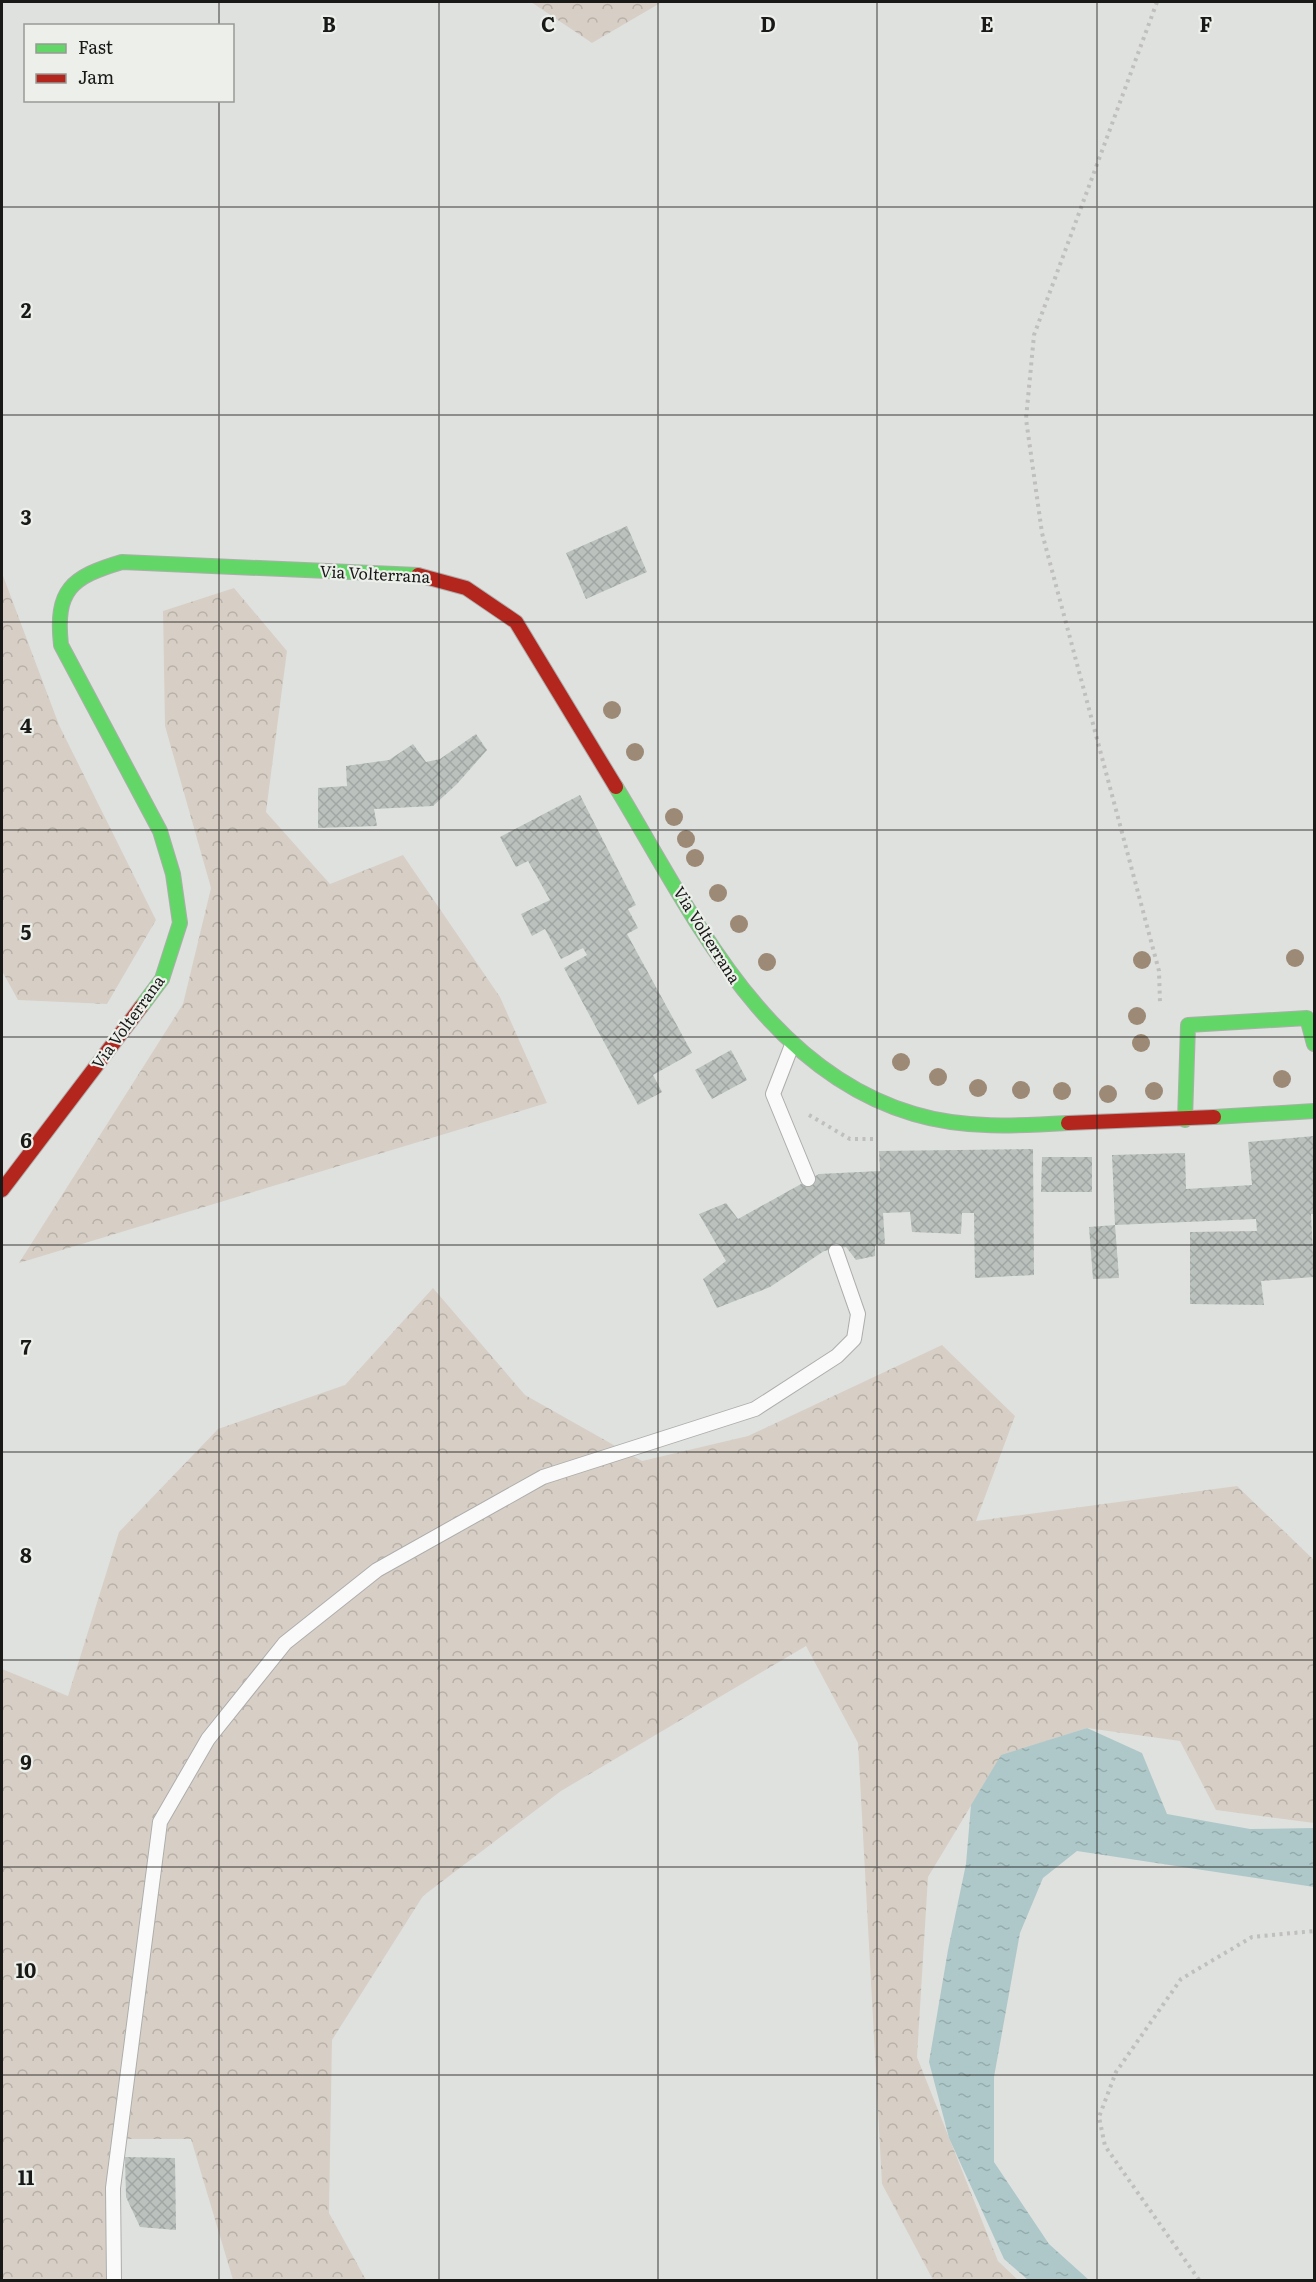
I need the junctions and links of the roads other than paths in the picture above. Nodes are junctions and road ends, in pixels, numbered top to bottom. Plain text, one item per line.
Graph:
1 (1314, 1044) edge
2 (792, 1045) junction
3 (1314, 1111) edge
4 (1185, 1120) junction
5 (808, 1179) dead end
6 (2, 1190) edge
7 (836, 1251) dead end
8 (114, 2280) edge

1 - 4 main road
2 - 4 main road, Via Volterrana
2 - 5 lane
2 - 6 main road, Via Volterrana
3 - 4 main road, Via Volterrana
7 - 8 lane

